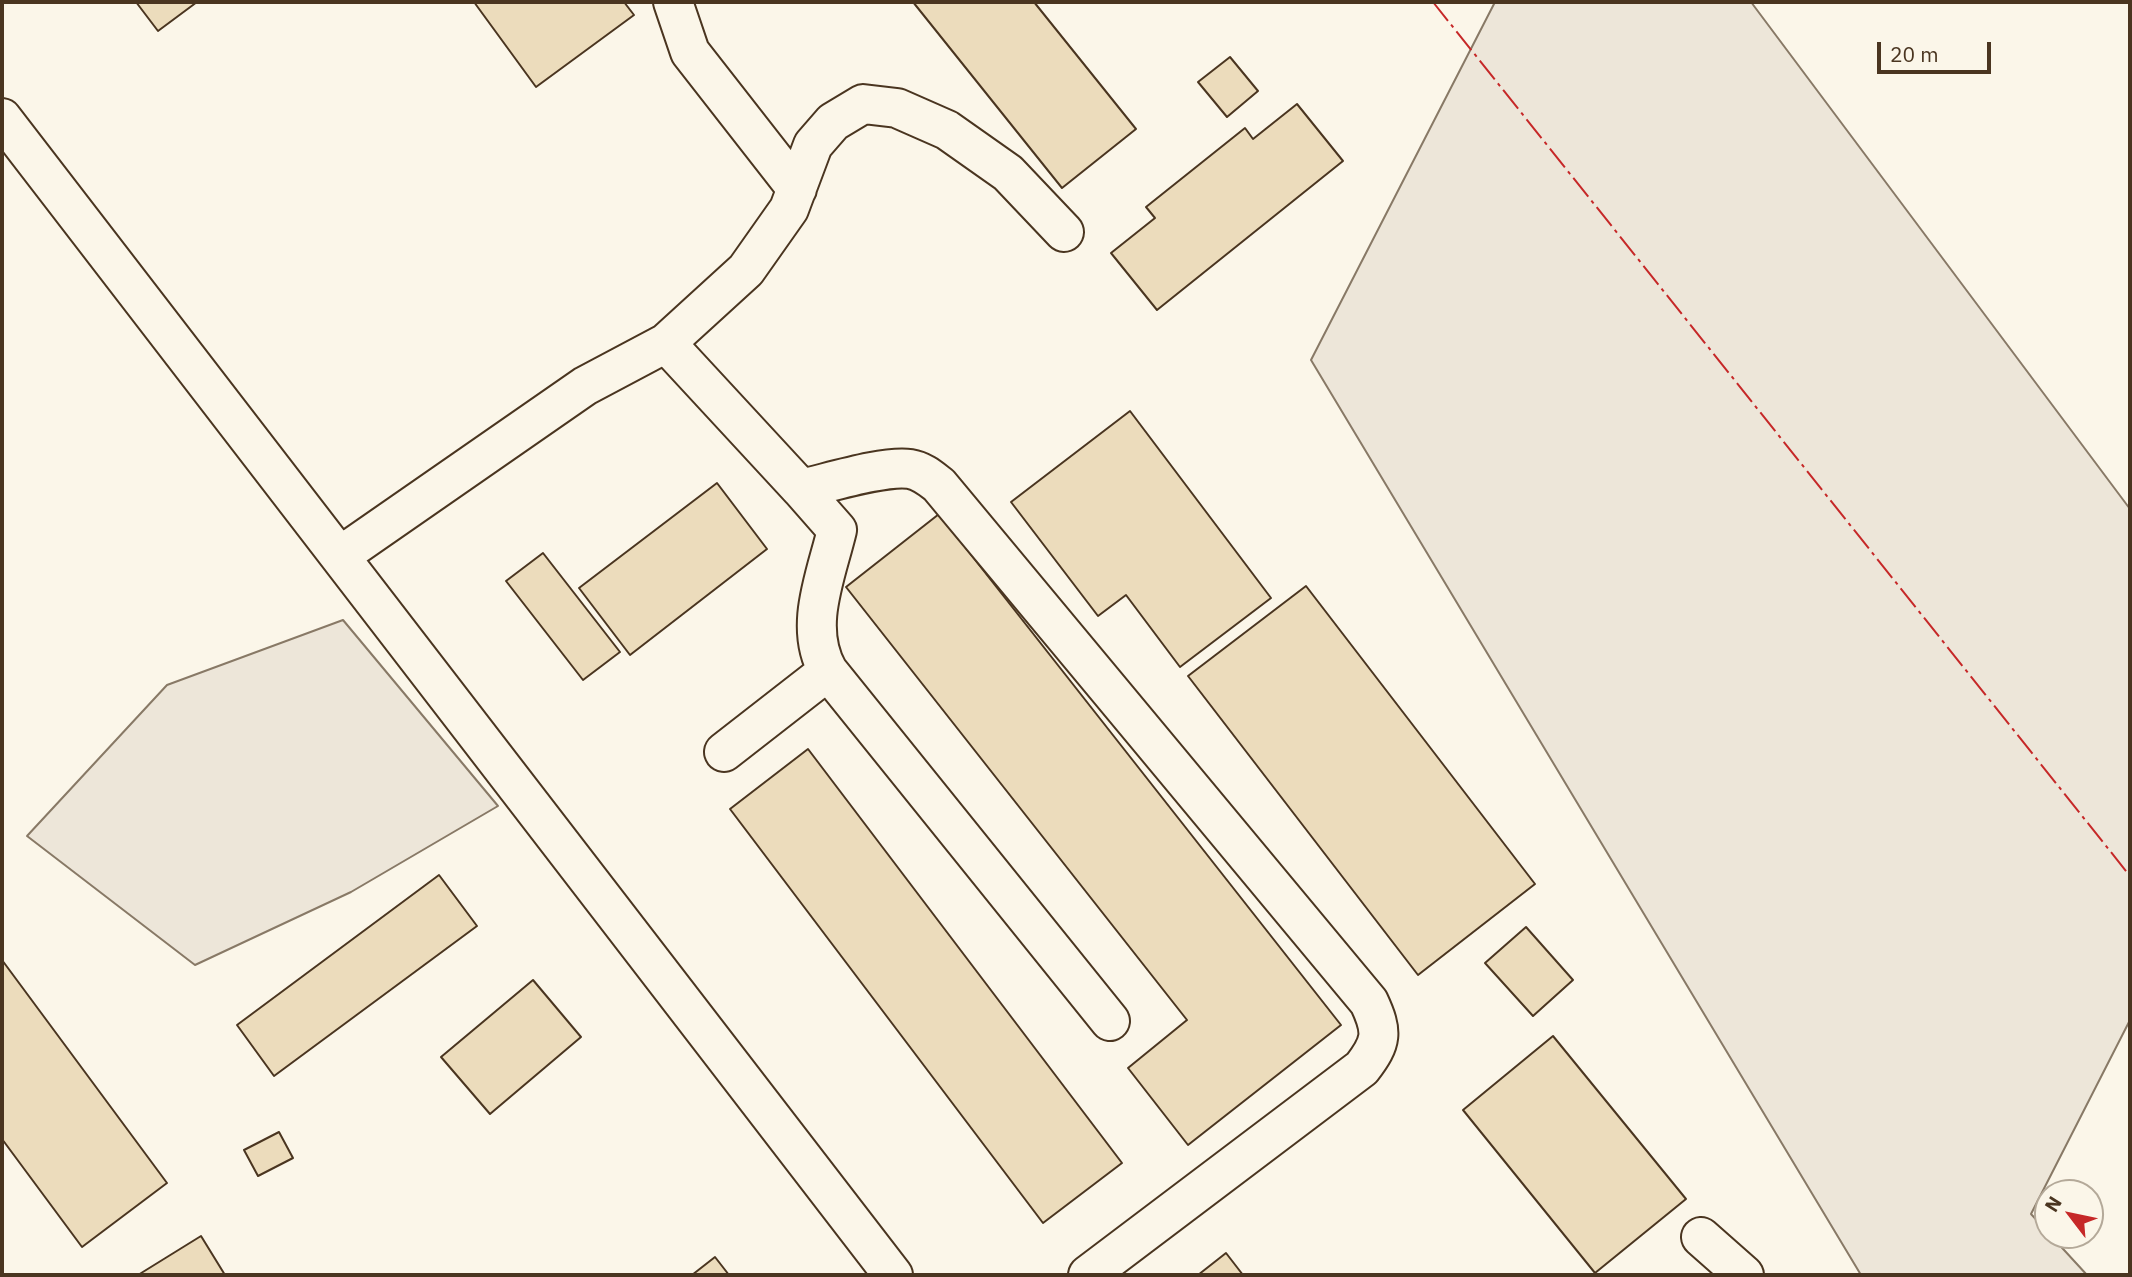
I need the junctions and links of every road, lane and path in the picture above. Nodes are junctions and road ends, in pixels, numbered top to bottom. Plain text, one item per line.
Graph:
1 (673, 2) edge
2 (2, 118) edge
3 (797, 189) junction
4 (1064, 232) dead end
5 (666, 343) junction
6 (801, 489) junction
7 (340, 556) junction
8 (828, 671) junction
9 (724, 752) dead end
10 (1110, 1021) dead end
11 (1701, 1237) dead end
12 (893, 1275) edge
13 (1088, 1275) edge
14 (1744, 1275) edge

1 - 3 lane
2 - 7 lane
3 - 4 lane
3 - 5 lane
5 - 6 lane
5 - 7 lane
6 - 8 lane
6 - 13 lane
7 - 12 lane
8 - 9 lane
8 - 10 lane
11 - 14 lane

